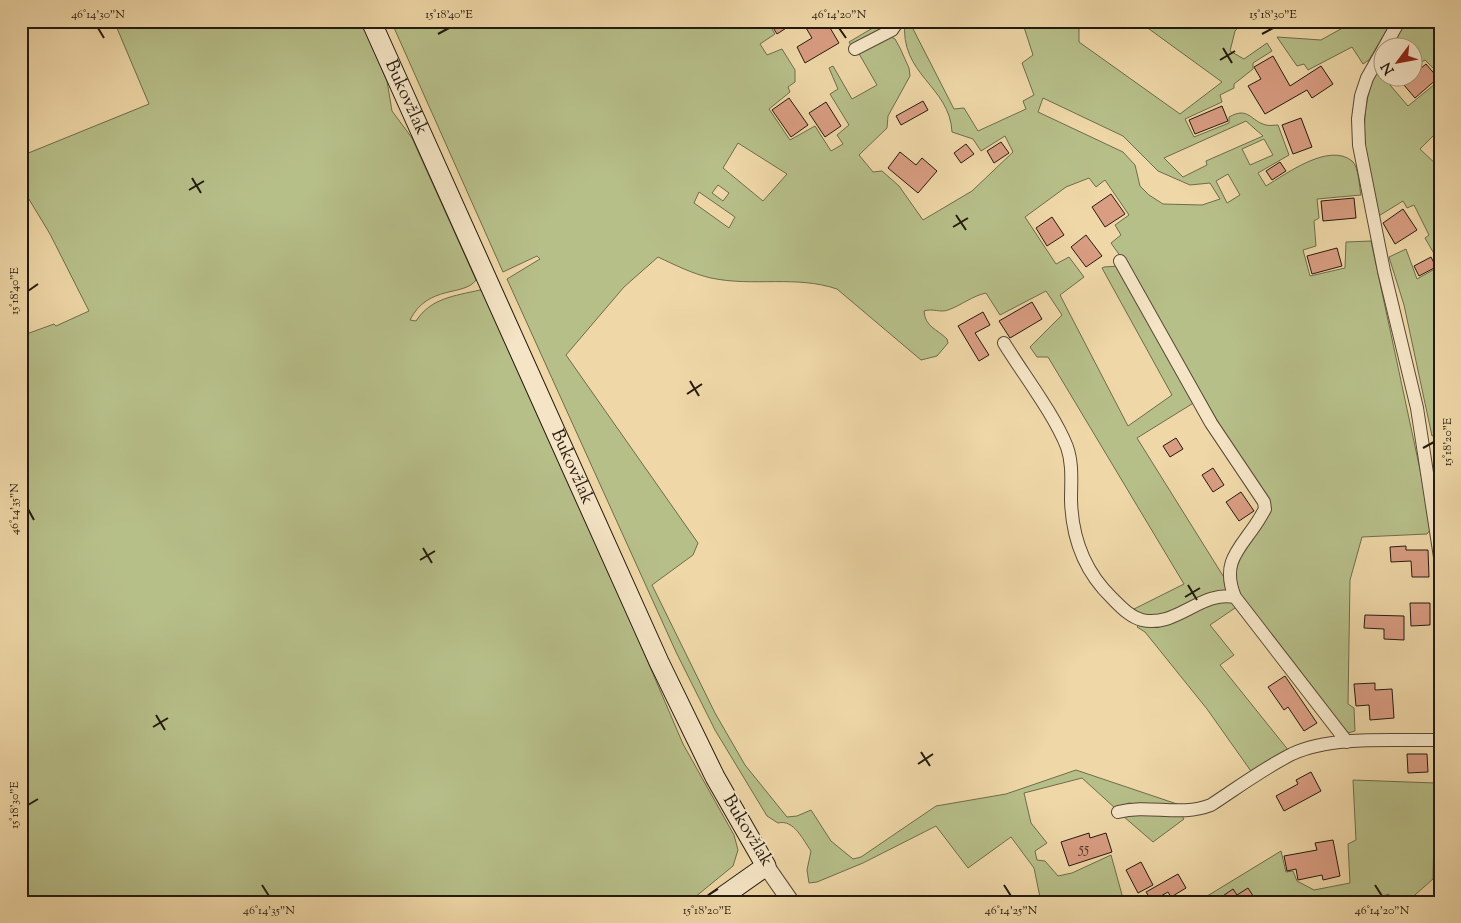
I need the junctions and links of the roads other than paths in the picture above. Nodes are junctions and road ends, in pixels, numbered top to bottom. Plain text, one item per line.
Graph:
1 (371, 21) edge
2 (898, 21) edge
3 (1399, 21) edge
4 (1390, 38) edge
5 (855, 49) dead end
6 (1374, 69) edge
7 (1120, 261) dead end
8 (1004, 343) dead end
9 (1440, 557) edge
10 (1235, 597) junction
11 (1440, 740) edge
12 (1347, 742) junction
13 (1118, 812) dead end
14 (766, 866) junction
15 (1440, 897) edge
16 (715, 902) edge
17 (791, 902) edge
18 (1440, 902) edge

1 - 14 main road, Bukovžlak
2 - 5 street
3 - 4 street
6 - 9 street
7 - 10 street
8 - 10 street
10 - 12 street
11 - 12 street
12 - 13 street
14 - 16 main road
14 - 17 street, Bukovžlak
15 - 18 street

